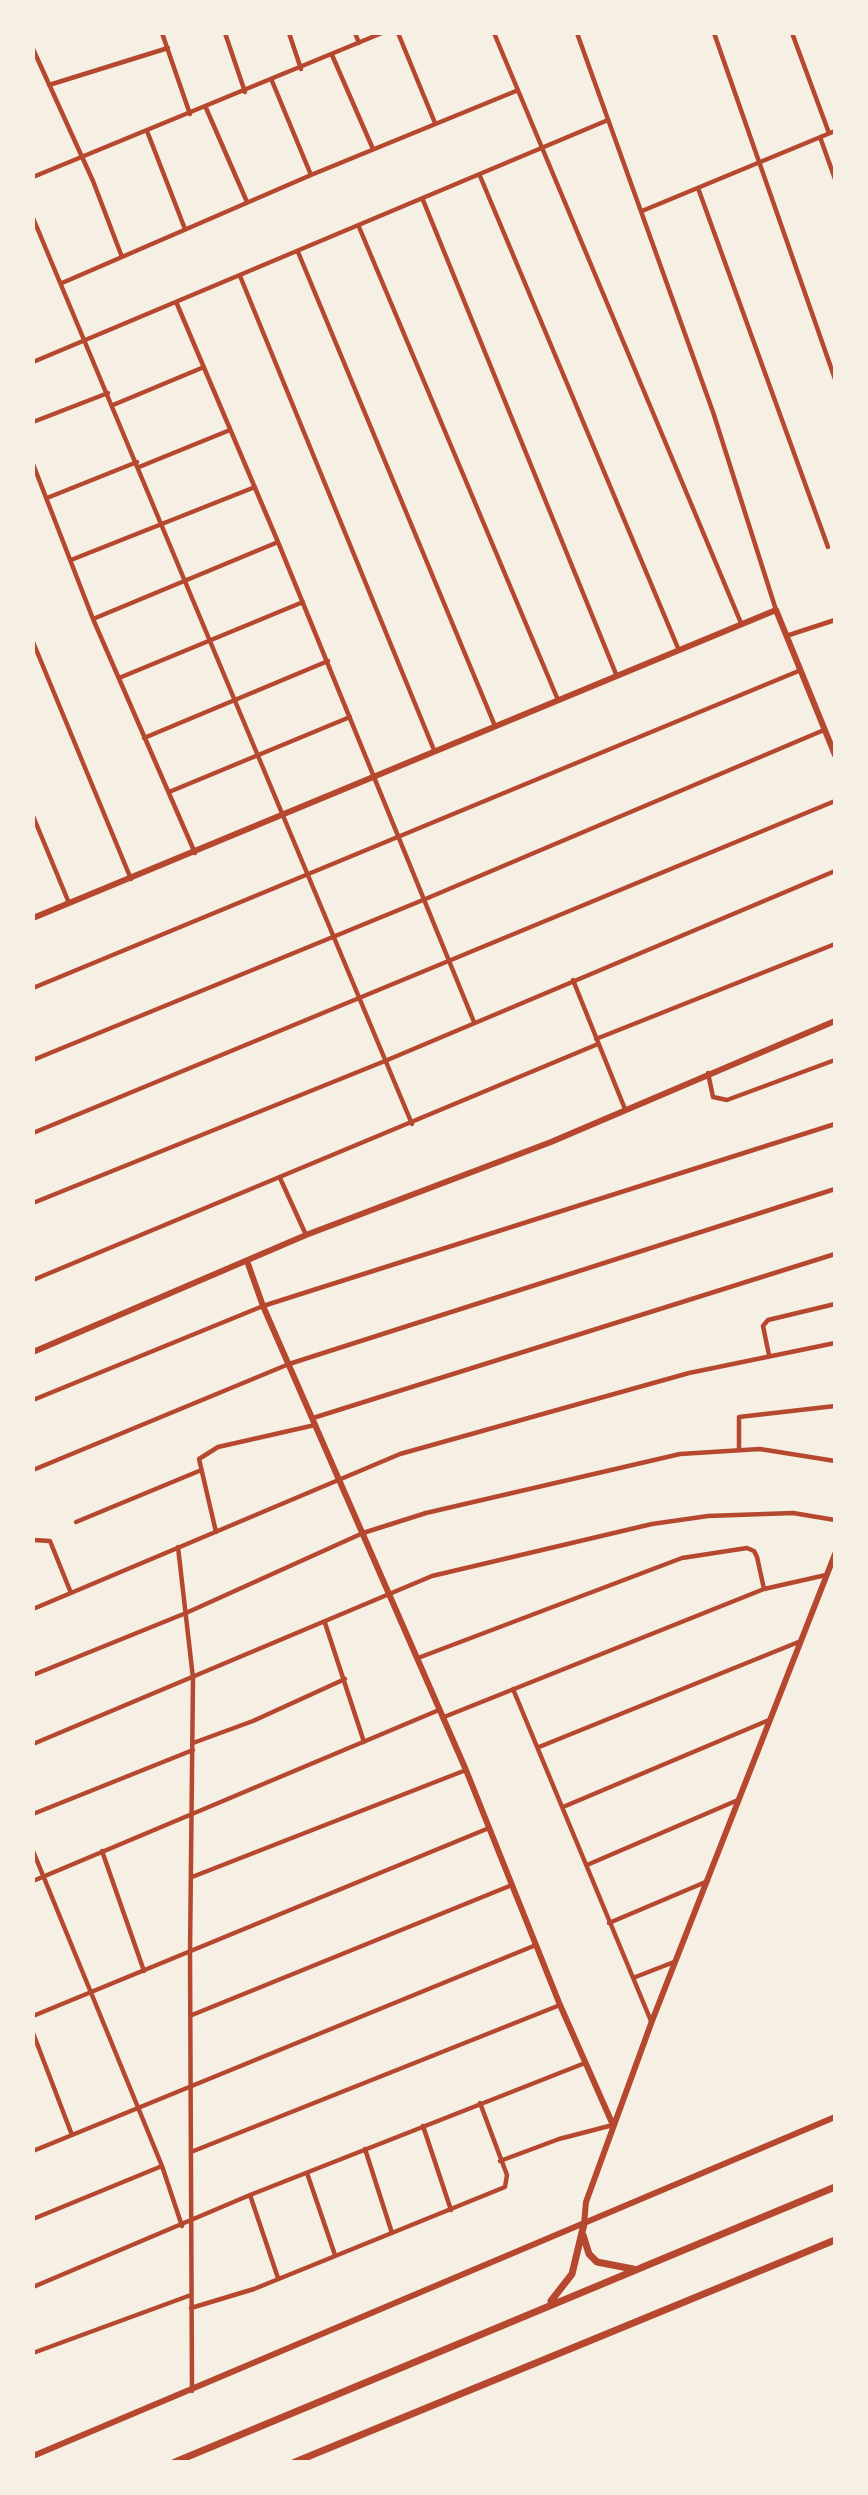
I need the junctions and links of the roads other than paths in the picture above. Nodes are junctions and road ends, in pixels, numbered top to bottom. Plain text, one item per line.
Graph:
1 (162, 33) edge
2 (225, 33) edge
3 (289, 33) edge
4 (355, 33) edge
5 (382, 33) edge
6 (398, 33) edge
7 (494, 33) edge
8 (577, 33) edge
9 (714, 33) edge
10 (792, 33) edge
11 (359, 43) junction
12 (167, 48) junction
13 (33, 49) edge
14 (332, 55) junction
15 (301, 69) junction
16 (272, 80) junction
17 (49, 85) junction
18 (516, 91) junction
19 (245, 92) junction
20 (206, 108) junction
21 (190, 114) junction
22 (608, 120) junction
23 (435, 122) junction
24 (147, 131) junction
25 (832, 132) edge
26 (820, 137) junction
27 (373, 149) junction
28 (544, 149) junction
29 (81, 156) junction
30 (760, 163) junction
31 (311, 174) junction
32 (480, 176) junction
33 (33, 177) edge
34 (835, 179) edge
35 (698, 188) junction
36 (423, 200) junction
37 (247, 202) junction
38 (642, 211) junction
39 (33, 218) edge
40 (359, 227) junction
41 (185, 229) junction
42 (298, 251) junction
43 (122, 257) junction
44 (240, 276) junction
45 (62, 283) junction
46 (177, 303) junction
47 (85, 342) junction
48 (33, 362) edge
49 (204, 367) junction
50 (835, 379) edge
51 (108, 393) junction
52 (113, 405) junction
53 (33, 422) edge
54 (230, 430) junction
55 (33, 464) edge
56 (138, 465) junction
57 (255, 486) junction
58 (47, 498) junction
59 (160, 524) junction
60 (278, 542) junction
61 (828, 547) dead end
62 (71, 560) junction
63 (186, 582) junction
64 (303, 602) junction
65 (776, 610) junction
66 (93, 619) junction
67 (835, 620) edge
68 (741, 623) junction
69 (786, 636) junction
70 (209, 639) junction
71 (33, 642) edge
72 (678, 648) junction
73 (327, 662) junction
74 (801, 670) junction
75 (616, 674) junction
76 (118, 678) junction
77 (234, 700) junction
78 (558, 700) junction
79 (350, 717) junction
80 (495, 726) junction
81 (824, 730) junction
82 (144, 738) junction
83 (434, 750) junction
84 (835, 755) edge
85 (258, 758) junction
86 (374, 775) junction
87 (169, 792) junction
88 (835, 801) edge
89 (282, 814) junction
90 (33, 816) edge
91 (399, 838) junction
92 (195, 853) junction
93 (835, 871) edge
94 (306, 875) junction
95 (131, 879) junction
96 (423, 900) junction
97 (69, 903) junction
98 (33, 918) edge
99 (332, 937) junction
100 (835, 944) edge
101 (450, 961) junction
102 (573, 980) junction
103 (33, 988) edge
104 (360, 999) junction
105 (835, 1021) edge
106 (474, 1022) junction
107 (596, 1042) junction
108 (33, 1060) edge
109 (835, 1060) edge
110 (385, 1061) junction
111 (708, 1072) junction
112 (625, 1109) junction
113 (412, 1124) junction
114 (835, 1124) edge
115 (33, 1133) edge
116 (280, 1178) junction
117 (835, 1189) edge
118 (33, 1203) edge
119 (306, 1235) junction
120 (835, 1254) edge
121 (247, 1261) junction
122 (33, 1280) edge
123 (835, 1304) edge
124 (263, 1306) junction
125 (835, 1343) edge
126 (33, 1352) edge
127 (769, 1354) junction
128 (289, 1364) junction
129 (33, 1400) edge
130 (835, 1406) edge
131 (314, 1421) junction
132 (739, 1448) junction
133 (835, 1461) edge
134 (33, 1469) edge
135 (199, 1471) junction
136 (339, 1479) junction
137 (835, 1520) edge
138 (76, 1522) dead end
139 (216, 1532) junction
140 (363, 1533) junction
141 (33, 1540) edge
142 (178, 1547) junction
143 (835, 1554) edge
144 (826, 1575) junction
145 (764, 1589) junction
146 (71, 1593) junction
147 (388, 1593) junction
148 (33, 1609) edge
149 (186, 1613) junction
150 (325, 1623) junction
151 (802, 1640) junction
152 (418, 1658) junction
153 (33, 1675) edge
154 (193, 1678) junction
155 (345, 1679) junction
156 (513, 1689) junction
157 (440, 1709) junction
158 (444, 1717) junction
159 (770, 1720) junction
160 (364, 1742) junction
161 (193, 1743) junction
162 (33, 1744) edge
163 (539, 1747) junction
164 (193, 1750) junction
165 (466, 1770) junction
166 (739, 1799) junction
167 (563, 1807) junction
168 (33, 1814) edge
169 (192, 1816) junction
170 (489, 1828) junction
171 (33, 1851) edge
172 (102, 1851) junction
173 (587, 1866) junction
174 (43, 1877) junction
175 (192, 1877) junction
176 (33, 1881) edge
177 (709, 1881) junction
178 (512, 1885) junction
179 (609, 1923) junction
180 (536, 1945) junction
181 (190, 1953) junction
182 (675, 1961) junction
183 (144, 1971) junction
184 (633, 1978) junction
185 (89, 1992) junction
186 (559, 2005) junction
187 (192, 2015) junction
188 (33, 2016) edge
189 (652, 2021) junction
190 (33, 2033) edge
191 (585, 2063) junction
192 (191, 2086) junction
193 (480, 2103) junction
194 (136, 2109) junction
195 (835, 2117) edge
196 (613, 2125) junction
197 (423, 2126) junction
198 (72, 2135) junction
199 (365, 2149) junction
200 (33, 2151) edge
201 (191, 2152) junction
202 (500, 2161) junction
203 (162, 2166) junction
204 (307, 2173) junction
205 (835, 2187) edge
206 (250, 2195) junction
207 (451, 2210) junction
208 (33, 2219) edge
209 (190, 2221) junction
210 (584, 2224) junction
211 (183, 2226) junction
212 (392, 2233) junction
213 (583, 2235) junction
214 (835, 2240) edge
215 (335, 2255) junction
216 (638, 2269) junction
217 (278, 2278) junction
218 (33, 2287) edge
219 (191, 2295) junction
220 (545, 2306) junction
221 (191, 2308) junction
222 (33, 2353) edge
223 (192, 2392) junction
224 (33, 2456) edge
225 (175, 2462) edge
226 (295, 2462) edge

1 - 12 street
2 - 19 street
3 - 15 street
4 - 11 street
5 - 11 street
6 - 23 street
7 - 18 street
8 - 22 street
9 - 30 street
10 - 25 street
11 - 14 street
12 - 17 street
12 - 21 street
13 - 17 street
14 - 15 street
14 - 27 street
15 - 16 street
16 - 19 street
16 - 31 street
17 - 29 street
18 - 23 street
18 - 28 street
19 - 20 street
20 - 21 street
20 - 37 street
21 - 24 street
22 - 28 street
22 - 38 street
23 - 27 street
24 - 29 street
24 - 41 street
25 - 26 street
26 - 30 street
26 - 34 street
27 - 31 street
28 - 32 street
28 - 68 street
29 - 33 street
29 - 43 street
30 - 35 street
30 - 50 street
31 - 37 street
32 - 36 street
32 - 72 street
35 - 38 street
35 - 61 street
36 - 40 street
36 - 75 street
37 - 41 street
38 - 65 street
39 - 45 street
40 - 42 street
40 - 78 street
41 - 43 street
42 - 44 street
42 - 80 street
43 - 45 street
44 - 46 street
44 - 83 street
45 - 47 street
46 - 47 street
46 - 49 street
47 - 48 street
47 - 51 street
49 - 52 street
49 - 54 street
51 - 52 street
51 - 53 street
52 - 56 street
54 - 56 street
54 - 57 street
55 - 58 street
56 - 58 street
56 - 59 street
57 - 59 street
57 - 60 street
58 - 62 street
59 - 62 street
59 - 63 street
60 - 63 street
60 - 64 street
62 - 66 street
63 - 66 street
63 - 70 street
64 - 70 street
64 - 73 street
65 - 68 street
65 - 69 street
66 - 76 street
67 - 69 street
68 - 72 street
69 - 74 street
70 - 76 street
70 - 77 street
71 - 95 street
72 - 75 street
73 - 77 street
73 - 79 street
74 - 81 street
74 - 91 street
75 - 78 street
76 - 82 street
77 - 82 street
77 - 85 street
78 - 80 street
79 - 85 street
79 - 86 street
80 - 83 street
81 - 84 street
81 - 96 street
82 - 87 street
83 - 86 street
85 - 87 street
85 - 89 street
86 - 89 street
86 - 91 street
87 - 92 street
88 - 101 street
89 - 92 street
89 - 94 street
90 - 97 street
91 - 94 street
91 - 96 street
92 - 95 street
93 - 102 street
94 - 99 street
94 - 103 street
95 - 97 street
96 - 99 street
96 - 101 street
97 - 98 street
99 - 104 street
99 - 108 street
100 - 107 street
101 - 104 street
101 - 106 street
102 - 106 street
102 - 107 street
104 - 110 street
104 - 115 street
105 - 111 street
106 - 110 street
107 - 112 street
107 - 113 street
109 - 111 street
110 - 113 street
110 - 118 street
111 - 112 street
112 - 119 street
113 - 116 street
114 - 124 street
116 - 119 street
116 - 122 street
117 - 128 street
119 - 121 street
120 - 131 street
121 - 124 street
121 - 126 street
123 - 127 street
124 - 128 street
124 - 129 street
125 - 127 street
127 - 136 street
128 - 131 street
128 - 134 street
130 - 132 street
131 - 135 street
131 - 136 street
132 - 133 street
132 - 140 street
135 - 138 street
135 - 139 street
136 - 139 street
136 - 140 street
137 - 147 street
139 - 142 street
140 - 147 street
140 - 149 street
141 - 146 street
142 - 146 street
142 - 149 street
143 - 144 street
144 - 145 street
144 - 151 street
145 - 152 street
145 - 156 street
146 - 148 street
147 - 150 street
147 - 152 street
149 - 153 street
149 - 154 street
150 - 154 street
150 - 155 street
151 - 159 street
151 - 163 street
152 - 157 street
154 - 161 street
154 - 162 street
155 - 160 street
155 - 161 street
156 - 158 street
156 - 163 street
157 - 158 street
157 - 160 street
158 - 165 street
159 - 166 street
159 - 167 street
160 - 169 street
161 - 164 street
163 - 167 street
164 - 168 street
164 - 169 street
165 - 170 street
165 - 175 street
166 - 173 street
166 - 177 street
167 - 173 street
169 - 172 street
169 - 175 street
170 - 178 street
170 - 181 street
171 - 174 street
172 - 174 street
172 - 183 street
173 - 179 street
174 - 176 street
174 - 185 street
175 - 181 street
177 - 179 street
177 - 182 street
178 - 180 street
178 - 187 street
179 - 184 street
180 - 186 street
180 - 192 street
181 - 183 street
181 - 187 street
182 - 184 street
182 - 189 street
183 - 185 street
184 - 189 street
185 - 188 street
185 - 194 street
186 - 191 street
186 - 201 street
187 - 192 street
189 - 196 street
190 - 198 street
191 - 193 street
191 - 196 street
192 - 194 street
192 - 201 street
193 - 197 street
193 - 202 street
194 - 198 street
194 - 203 street
195 - 210 street
196 - 202 street
196 - 210 street
197 - 199 street
197 - 207 street
198 - 200 street
199 - 204 street
199 - 212 street
201 - 209 street
202 - 207 street
203 - 208 street
203 - 211 street
204 - 206 street
204 - 215 street
205 - 216 main road
206 - 209 street
206 - 217 street
207 - 212 street
209 - 211 street
209 - 219 street
210 - 213 main road
210 - 223 street
211 - 218 street
212 - 215 street
213 - 216 main road
213 - 220 main road
214 - 226 main road
215 - 217 street
216 - 220 main road
217 - 221 street
219 - 221 street
219 - 222 street
220 - 225 main road
221 - 223 street
223 - 224 street

